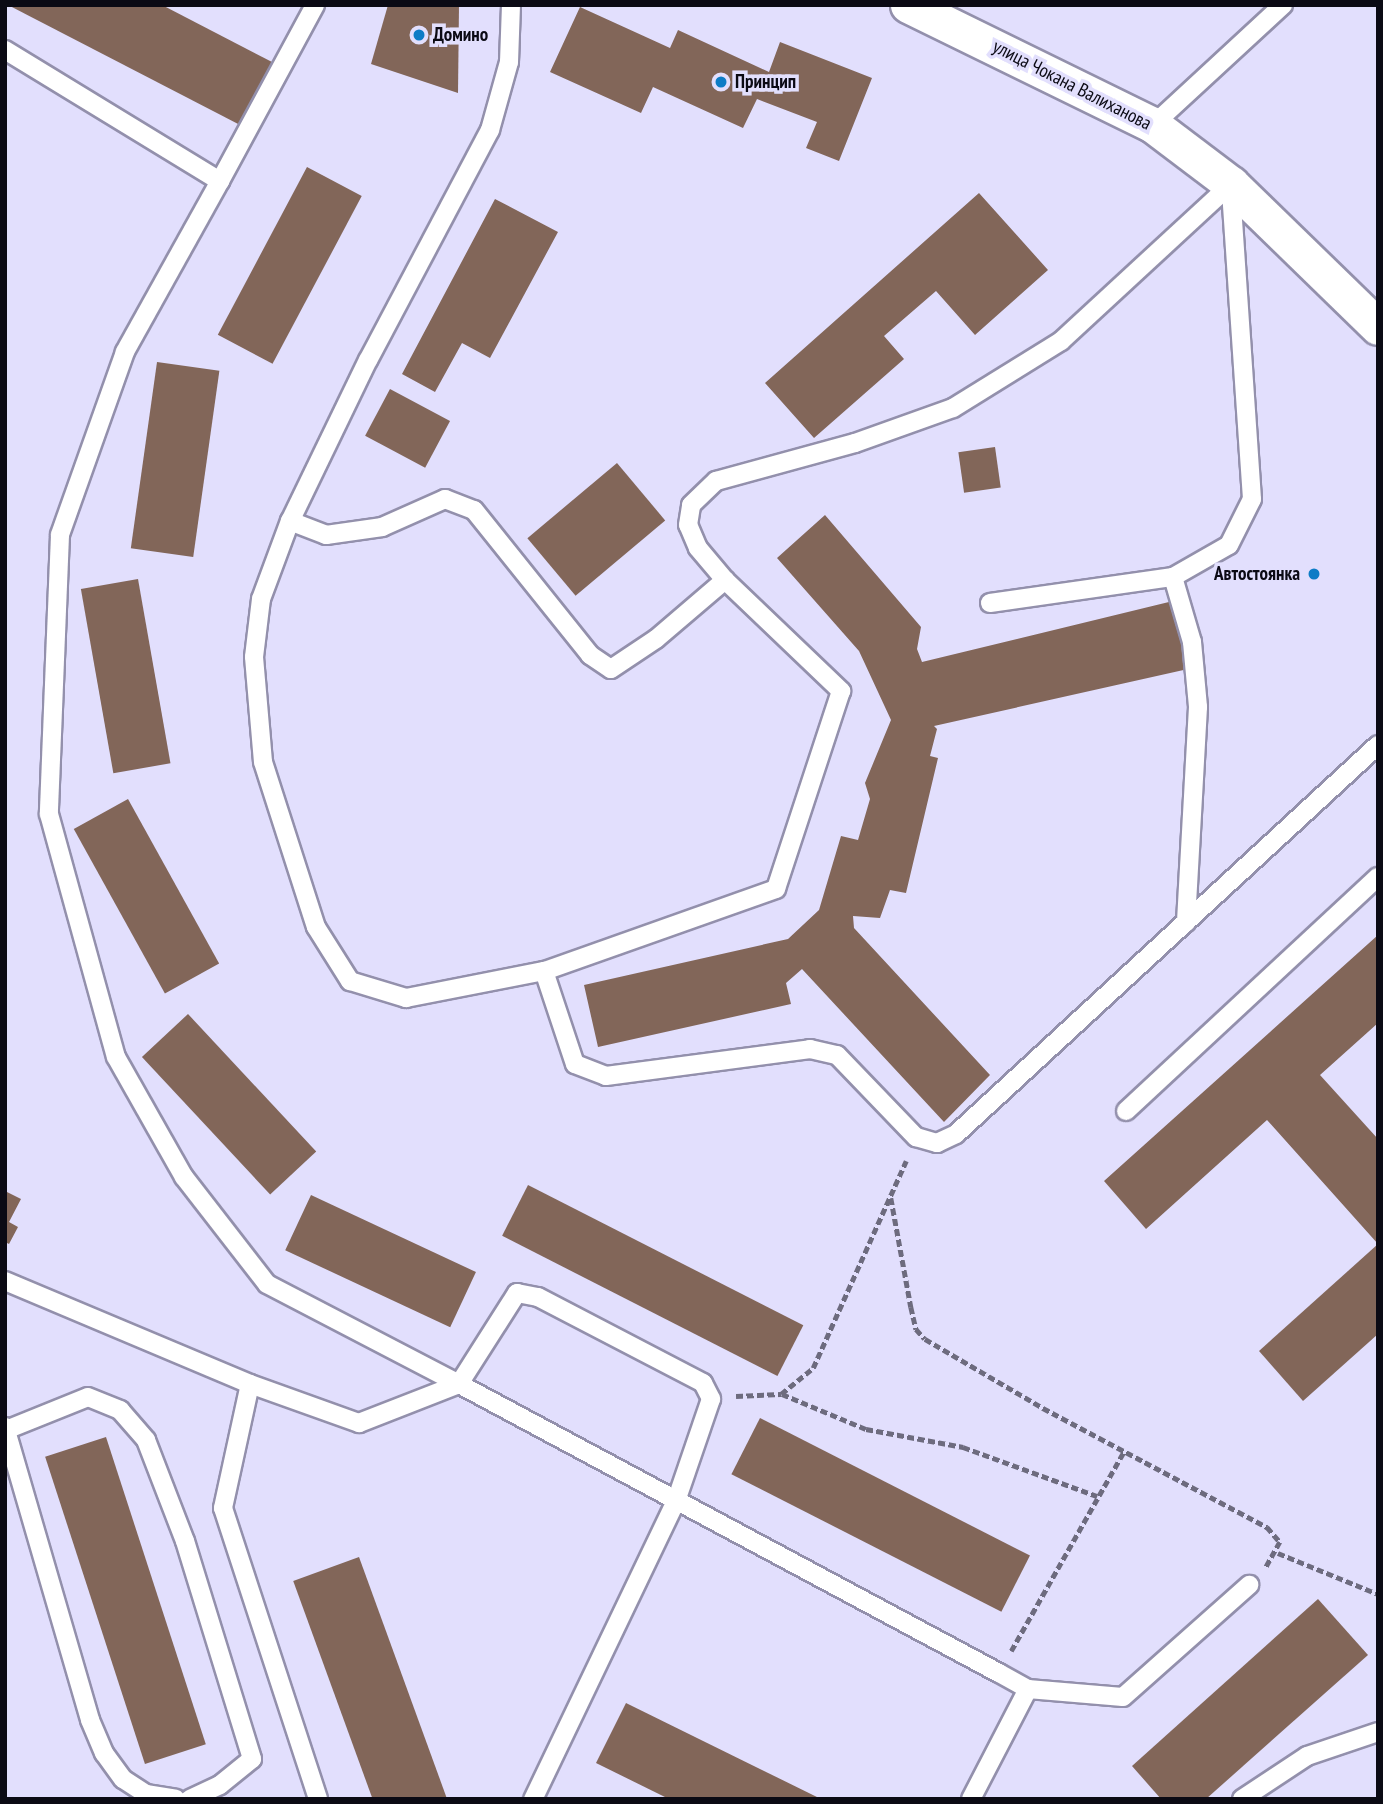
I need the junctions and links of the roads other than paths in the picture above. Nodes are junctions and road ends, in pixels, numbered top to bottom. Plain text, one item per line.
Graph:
1 (315, 5) edge
2 (511, 5) edge
3 (908, 5) edge
4 (1283, 5) edge
5 (5, 50) edge
6 (1153, 125) junction
7 (220, 181) junction
8 (1231, 184) junction
9 (1378, 327) edge
10 (290, 521) junction
11 (1173, 577) junction
12 (725, 580) junction
13 (990, 603) dead end
14 (1378, 745) edge
15 (1378, 877) edge
16 (1186, 923) junction
17 (544, 971) junction
18 (1126, 1111) dead end
19 (5, 1281) edge
20 (250, 1384) junction
21 (458, 1384) junction
22 (6, 1429) edge
23 (676, 1501) junction
24 (1249, 1585) road end
25 (1028, 1689) junction
26 (1378, 1732) edge
27 (176, 1799) edge
28 (190, 1799) edge
29 (318, 1799) edge
30 (534, 1799) edge
31 (971, 1799) edge
32 (1242, 1799) edge

1 - 7 lane
2 - 10 lane
3 - 6 street, улица Чокана Валиханова
4 - 6 lane
5 - 7 lane
6 - 8 street, улица Чокана Валиханова
7 - 21 lane
8 - 9 street, улица Чокана Валиханова
8 - 11 lane
8 - 12 lane
10 - 12 lane
10 - 17 lane
11 - 13 lane
11 - 16 lane
12 - 17 lane
14 - 16 lane
15 - 18 lane
16 - 17 lane
19 - 20 lane
20 - 21 lane
20 - 29 lane
21 - 23 lane
21 - 23 lane
22 - 27 lane
22 - 28 lane
23 - 25 lane
23 - 30 lane
24 - 25 lane
25 - 31 lane
26 - 32 lane

